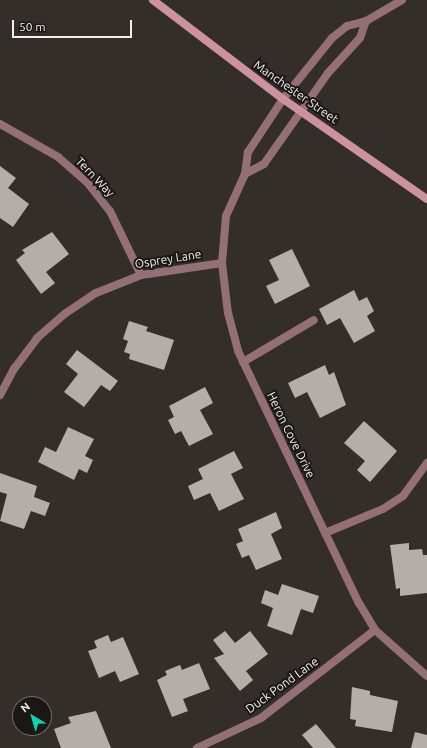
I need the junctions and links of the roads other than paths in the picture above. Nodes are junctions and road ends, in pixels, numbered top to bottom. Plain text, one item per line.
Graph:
1 (153, 0) edge
2 (402, 0) edge
3 (366, 21) junction
4 (283, 99) junction
5 (301, 112) junction
6 (0, 124) edge
7 (245, 174) junction
8 (427, 199) edge
9 (222, 263) junction
10 (141, 275) junction
11 (314, 320) dead end
12 (243, 362) junction
13 (0, 395) edge
14 (427, 463) edge
15 (325, 533) junction
16 (375, 630) junction
17 (427, 676) edge
18 (196, 748) edge

1 - 4 street, Manchester Street
2 - 3 street, Heron Cove Drive
3 - 4 street, Heron Cove Drive
3 - 5 street
4 - 5 street, Manchester Street
4 - 7 street, Heron Cove Drive
5 - 7 street
5 - 8 street, Manchester Street
6 - 10 street, Tern Way
7 - 9 street, Heron Cove Drive
9 - 10 street, Osprey Lane
9 - 12 street, Heron Cove Drive
10 - 13 street, Osprey Lane
11 - 12 street
12 - 15 street, Heron Cove Drive
14 - 15 street
15 - 16 street, Heron Cove Drive
16 - 17 street, Heron Cove Drive
16 - 18 street, Duck Pond Lane

